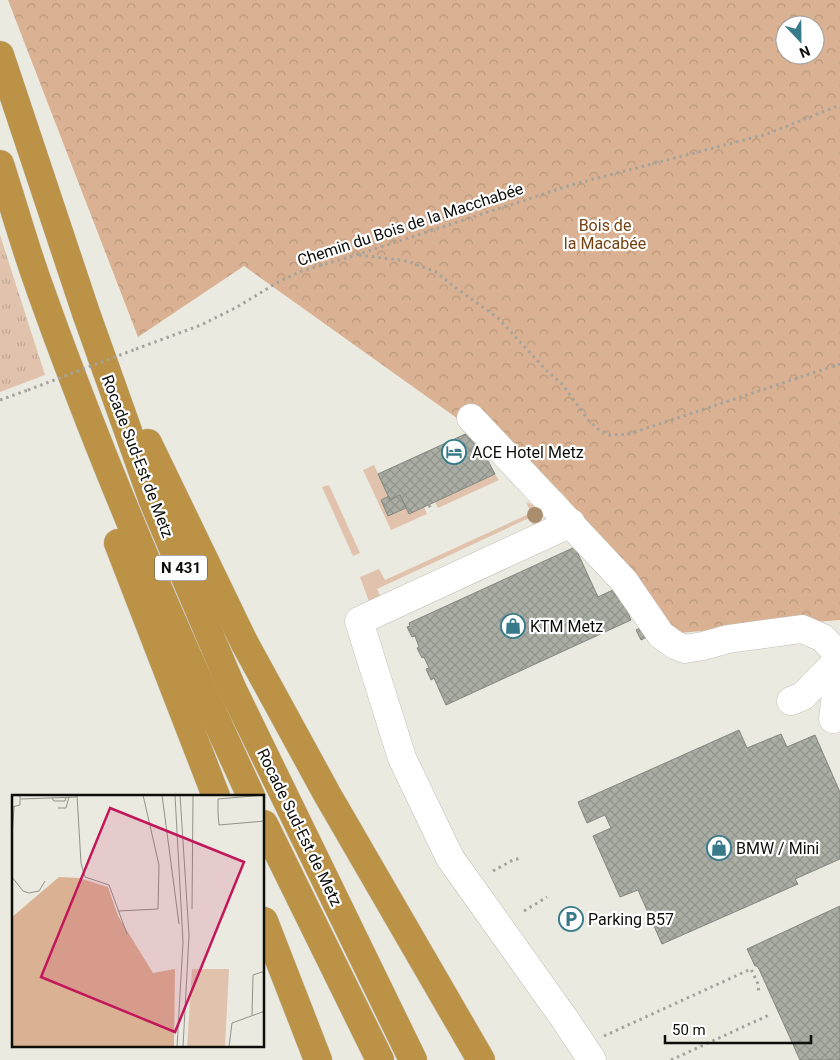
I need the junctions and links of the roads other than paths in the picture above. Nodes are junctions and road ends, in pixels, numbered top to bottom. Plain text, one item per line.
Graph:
1 (0, 55) edge
2 (0, 164) edge
3 (37, 282) junction
4 (86, 314) junction
5 (471, 418) dead end
6 (571, 523) junction
7 (840, 659) edge
8 (790, 701) dead end
9 (833, 720) dead end
10 (216, 795) edge
11 (250, 795) edge
12 (265, 826) edge
13 (265, 924) edge
14 (598, 1052) edge
15 (318, 1060) edge
16 (380, 1060) edge
17 (413, 1060) edge
18 (481, 1060) edge

1 - 4 highway, Rocade Sud-Est de Metz / N 431
2 - 3 highway, Rocade Sud-Est de Metz / N 431
3 - 10 highway
3 - 11 highway, Rocade Sud-Est de Metz / N 431
4 - 17 highway, Rocade Sud-Est de Metz / N 431
4 - 18 highway
5 - 6 lane
6 - 7 lane
6 - 14 lane
7 - 8 lane
7 - 9 lane
12 - 16 highway, Rocade Sud-Est de Metz
13 - 15 highway

